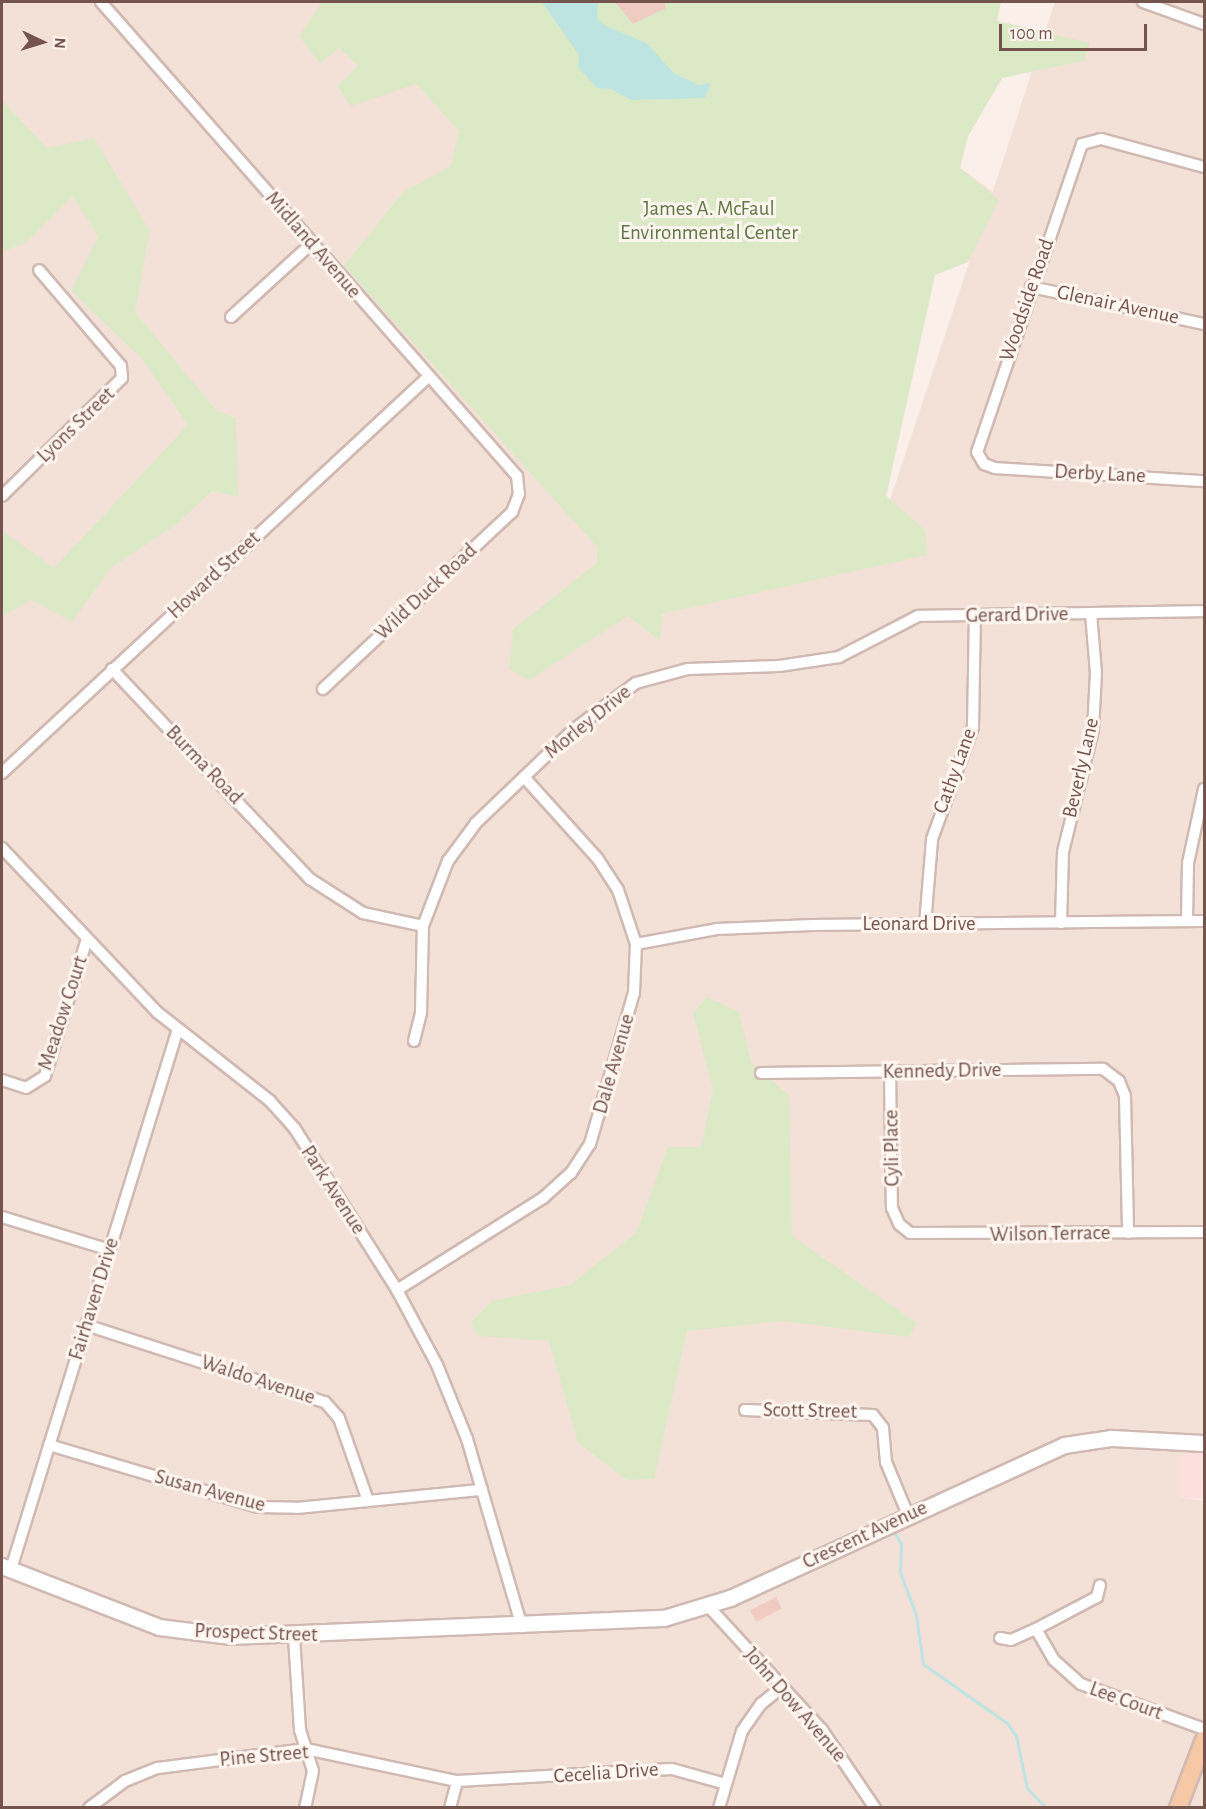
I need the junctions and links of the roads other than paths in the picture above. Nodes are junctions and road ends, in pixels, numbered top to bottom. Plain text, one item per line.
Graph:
1 (101, 2) edge
2 (1143, 2) edge
3 (1204, 24) edge
4 (1204, 167) edge
5 (312, 243) junction
6 (39, 270) dead end
7 (1031, 287) junction
8 (231, 317) dead end
9 (1204, 324) edge
10 (428, 376) junction
11 (995, 468) joint
12 (1204, 482) edge
13 (519, 490) joint
14 (2, 496) edge
15 (1204, 611) edge
16 (1092, 613) junction
17 (975, 615) junction
18 (839, 657) joint
19 (112, 669) junction
20 (323, 689) dead end
21 (2, 773) edge
22 (524, 777) junction
23 (1204, 789) edge
24 (2, 848) edge
25 (1187, 921) junction
26 (1204, 921) edge
27 (1061, 923) junction
28 (925, 925) junction
29 (423, 926) junction
30 (87, 939) junction
31 (636, 944) junction
32 (178, 1029) junction
33 (414, 1041) dead end
34 (890, 1071) junction
35 (761, 1073) dead end
36 (2, 1080) edge
37 (2, 1217) edge
38 (899, 1224) joint
39 (1204, 1232) edge
40 (1128, 1233) junction
41 (110, 1250) junction
42 (397, 1290) junction
43 (86, 1326) junction
44 (745, 1410) dead end
45 (1204, 1443) edge
46 (49, 1445) junction
47 (482, 1490) junction
48 (368, 1501) junction
49 (908, 1515) junction
50 (6, 1568) edge
51 (1100, 1585) dead end
52 (709, 1607) junction
53 (522, 1627) junction
54 (1036, 1629) junction
55 (294, 1637) junction
56 (1000, 1638) dead end
57 (782, 1687) junction
58 (1204, 1729) edge
59 (1204, 1740) edge
60 (306, 1749) junction
61 (458, 1781) junction
62 (483, 1781) joint
63 (726, 1784) junction
64 (89, 1808) edge
65 (306, 1808) edge
66 (450, 1808) edge
67 (719, 1808) edge
68 (875, 1808) edge
69 (1178, 1808) edge

1 - 5 street, Midland Avenue
2 - 3 street
4 - 7 street, Woodside Road
5 - 8 street
5 - 10 street, Midland Avenue
6 - 14 street, Lyons Street
7 - 9 street, Glenair Avenue
7 - 11 street, Woodside Road
10 - 13 street, Midland Avenue
10 - 19 street, Howard Street
11 - 12 street, Derby Lane
13 - 20 street, Wild Duck Road
15 - 16 street, Gerard Drive
16 - 17 street, Gerard Drive
16 - 27 street, Beverly Lane
17 - 18 street, Gerard Drive
17 - 28 street, Cathy Lane
18 - 22 street, Morley Drive
19 - 21 street, Howard Street
19 - 29 street, Burma Road
22 - 29 street, Morley Drive
22 - 31 street, Dale Avenue
23 - 25 street
24 - 30 street, Park Avenue
25 - 26 street, Leonard Drive
25 - 27 street, Leonard Drive
27 - 28 street, Leonard Drive
28 - 31 street, Leonard Drive
29 - 33 street, Morley Drive
30 - 32 street, Park Avenue
30 - 36 street, Meadow Court
31 - 42 street, Dale Avenue
32 - 41 street, Fairhaven Drive
32 - 42 street, Park Avenue
34 - 35 street, Kennedy Drive
34 - 38 street, Cyli Place
34 - 40 street, Kennedy Drive
37 - 41 street
38 - 40 street, Wilson Terrace
39 - 40 street, Wilson Terrace
41 - 43 street, Fairhaven Drive
42 - 47 street, Park Avenue
43 - 46 street, Fairhaven Drive
43 - 48 street, Waldo Avenue
44 - 49 street, Scott Street
45 - 49 main road, Crescent Avenue
46 - 48 street, Susan Avenue
46 - 50 street, Fairhaven Drive
47 - 48 street, Susan Avenue
47 - 53 street, Park Avenue
49 - 52 main road, Crescent Avenue
50 - 55 main road, Prospect Street
51 - 54 street
52 - 53 main road, Crescent Avenue
52 - 57 street, John Dow Avenue
53 - 55 main road, Prospect Street
54 - 56 street
54 - 58 street, Lee Court
55 - 60 street
57 - 63 street
57 - 68 street, John Dow Avenue
59 - 69 main road
60 - 61 street, Pine Street
60 - 64 street, Pine Street
60 - 65 street
61 - 62 street, Pine Street
61 - 66 street
62 - 63 street, Cecelia Drive
63 - 67 street

